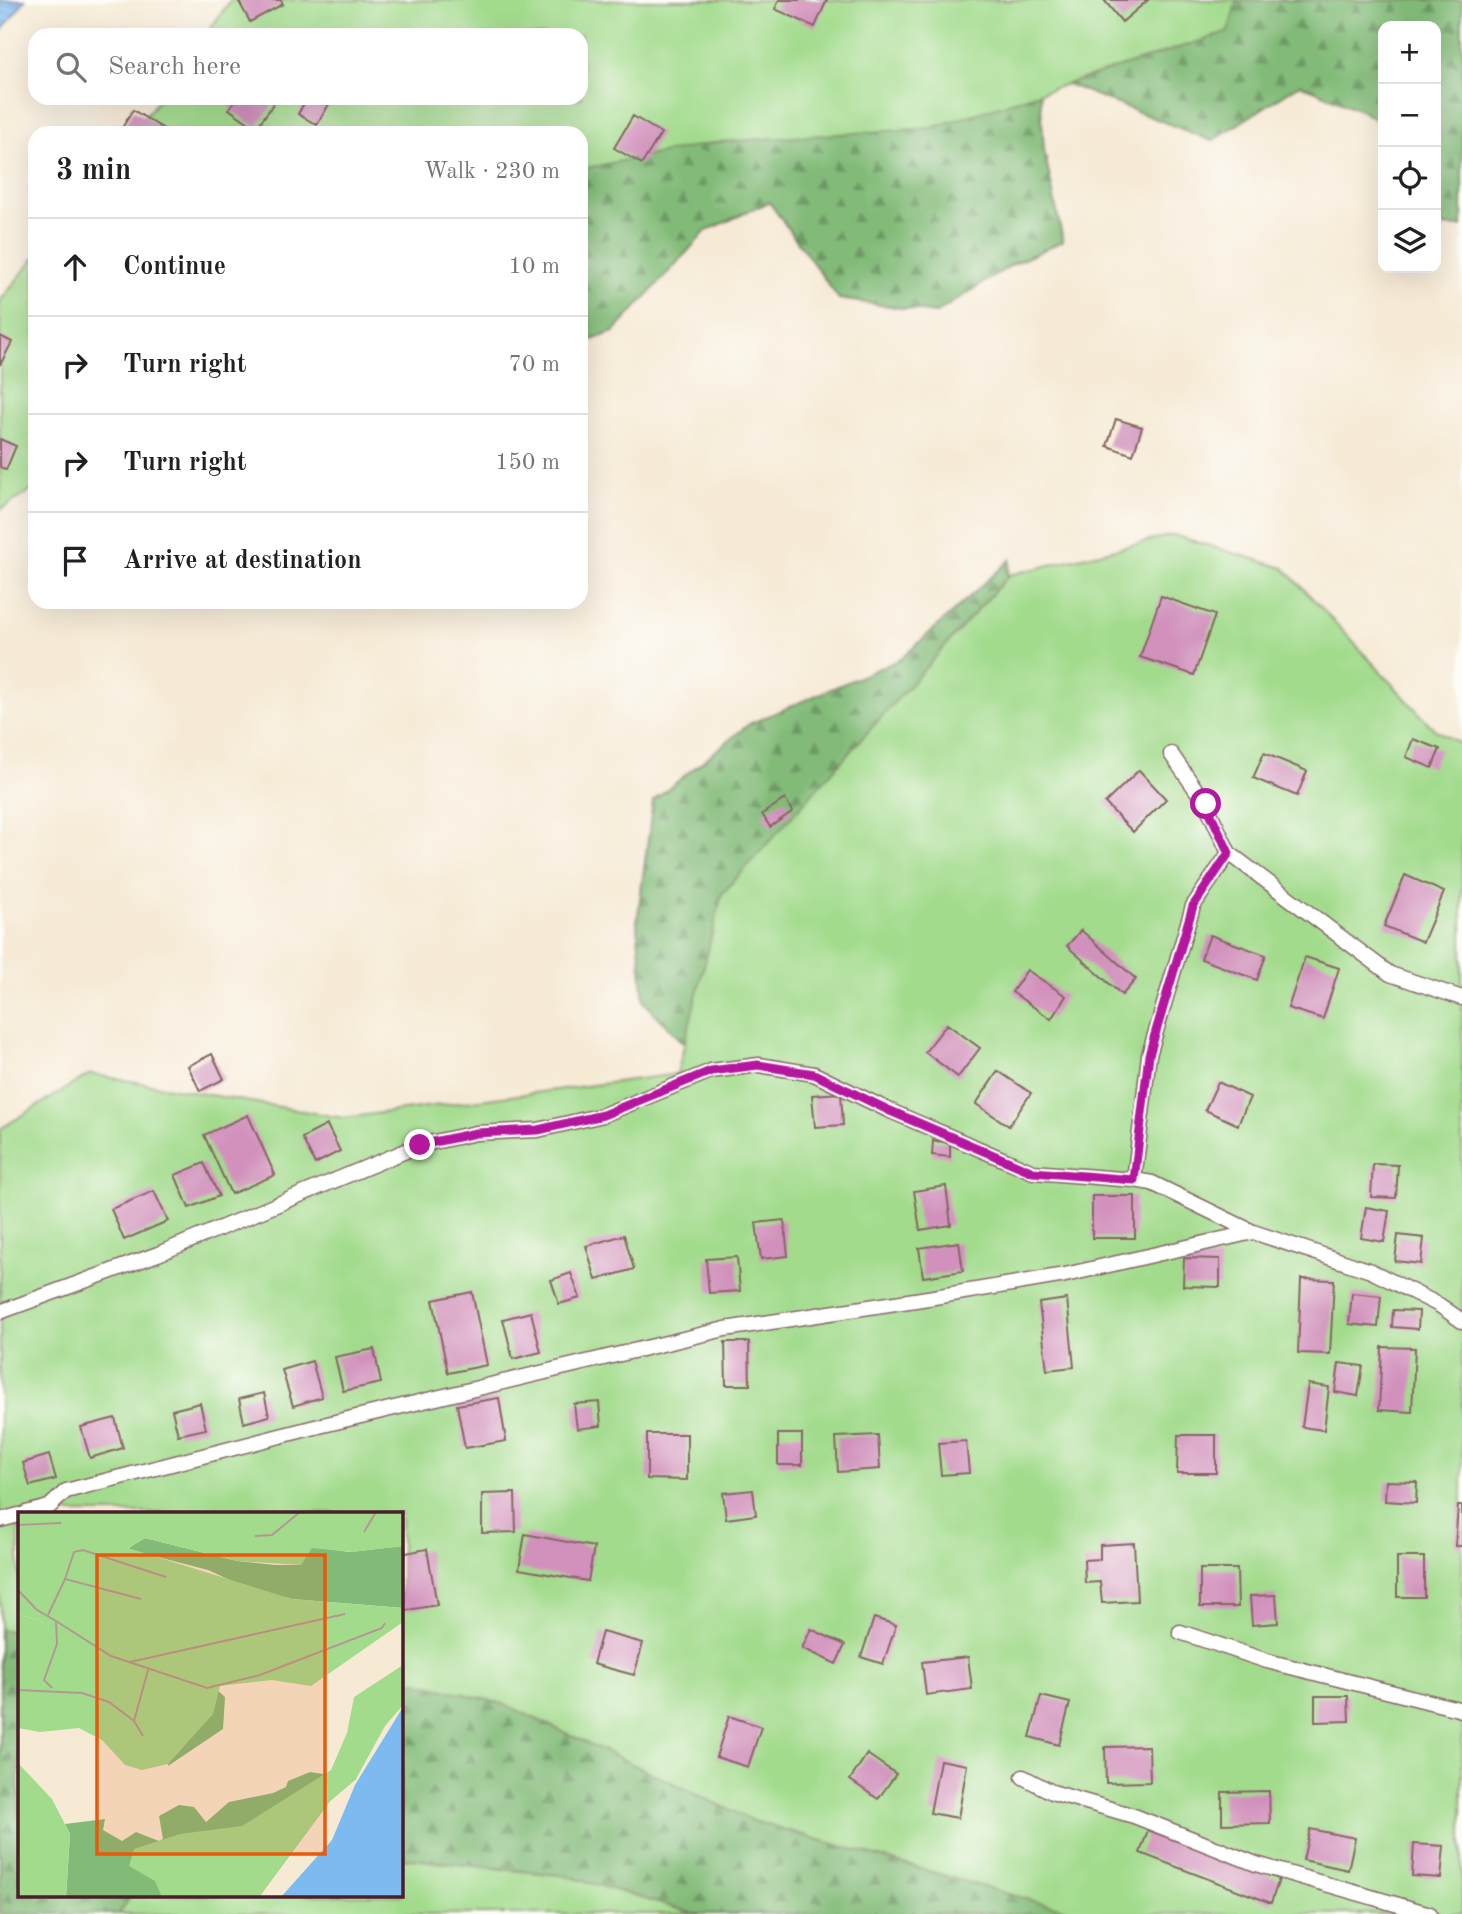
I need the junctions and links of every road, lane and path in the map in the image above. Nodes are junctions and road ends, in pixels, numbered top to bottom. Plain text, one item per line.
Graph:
1 (1171, 754) dead end
2 (1229, 853) junction
3 (1462, 998) edge
4 (1134, 1180) junction
5 (1254, 1232) junction
6 (0, 1312) edge
7 (1462, 1321) edge
8 (30, 1512) edge
9 (18, 1515) edge
10 (0, 1520) edge
11 (1180, 1632) dead end
12 (1462, 1710) edge
13 (1023, 1777) dead end
14 (1430, 1914) edge

1 - 2 lane
2 - 3 lane
2 - 4 lane
4 - 5 lane
4 - 6 lane
5 - 7 lane
5 - 8 lane
9 - 10 lane
11 - 12 lane
13 - 14 lane

